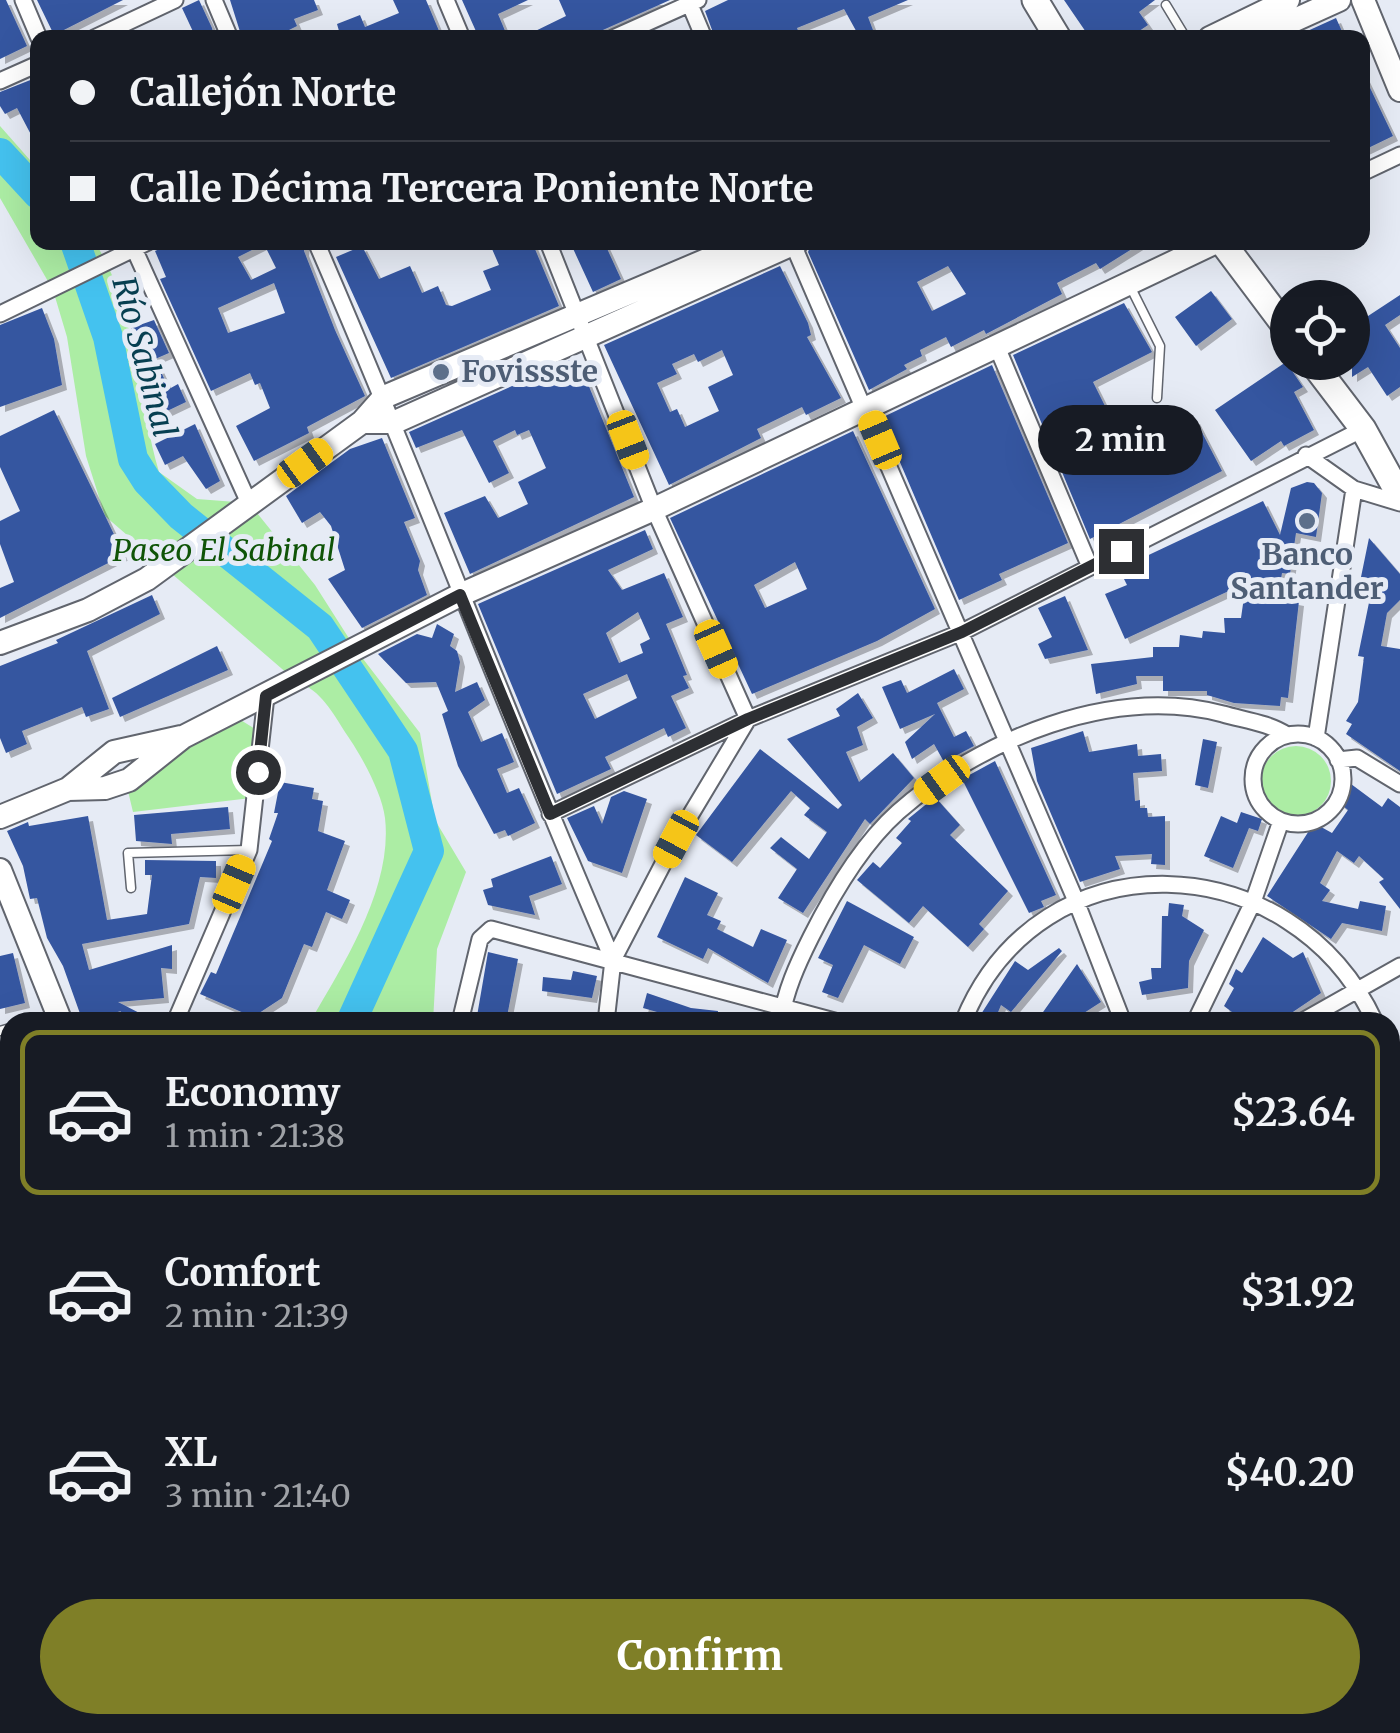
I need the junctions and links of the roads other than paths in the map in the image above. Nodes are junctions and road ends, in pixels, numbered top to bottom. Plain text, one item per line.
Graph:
1 (22, 0) edge
2 (175, 0) edge
3 (214, 0) edge
4 (446, 0) edge
5 (1034, 0) edge
6 (1288, 0) edge
7 (1339, 0) edge
8 (1363, 0) edge
9 (692, 1) edge
10 (1166, 6) dead end
11 (35, 30) edge
12 (111, 30) edge
13 (227, 30) edge
14 (459, 30) edge
15 (629, 30) edge
16 (701, 30) edge
17 (1053, 30) edge
18 (1181, 30) edge
19 (1230, 30) edge
20 (1273, 30) edge
21 (30, 68) edge
22 (0, 81) edge
23 (1400, 90) edge
24 (1400, 155) edge
25 (1370, 169) edge
26 (130, 250) edge
27 (140, 250) edge
28 (320, 250) edge
29 (551, 250) edge
30 (734, 250) edge
31 (777, 250) edge
32 (797, 250) edge
33 (1202, 250) edge
34 (1225, 250) edge
35 (1129, 284) junction
36 (1270, 307) edge
37 (0, 314) edge
38 (584, 328) junction
39 (997, 347) junction
40 (1326, 380) edge
41 (384, 397) junction
42 (1157, 398) dead end
43 (867, 408) junction
44 (362, 422) junction
45 (395, 422) junction
46 (1363, 429) junction
47 (1306, 456) junction
48 (1354, 489) junction
49 (1400, 499) edge
50 (249, 504) junction
51 (654, 509) junction
52 (1090, 567) junction
53 (460, 595) junction
54 (962, 632) junction
55 (0, 643) edge
56 (266, 696) junction
57 (748, 719) junction
58 (1288, 735) junction
59 (1316, 738) junction
60 (1008, 741) junction
61 (1338, 760) junction
62 (1400, 784) edge
63 (550, 814) junction
64 (0, 818) edge
65 (1281, 822) junction
66 (249, 850) junction
67 (0, 870) edge
68 (131, 888) dead end
69 (1076, 901) junction
70 (1254, 902) junction
71 (613, 960) junction
72 (1400, 966) edge
73 (1359, 987) junction
74 (58, 1012) edge
75 (180, 1012) edge
76 (463, 1012) edge
77 (607, 1012) edge
78 (773, 1012) edge
79 (783, 1012) edge
80 (968, 1012) edge
81 (1118, 1012) edge
82 (1200, 1012) edge
83 (1318, 1012) edge
84 (1371, 1012) edge

1 - 11 street
2 - 12 street
3 - 13 street
4 - 14 street
5 - 17 main road
6 - 19 main road
7 - 20 main road
8 - 23 main road
9 - 15 street
9 - 16 street
10 - 18 lane
21 - 22 street
24 - 25 street
26 - 37 street
27 - 50 street
28 - 41 street
29 - 38 street
30 - 38 main road
31 - 38 main road
32 - 43 street
33 - 35 main road
34 - 36 main road
35 - 39 main road
35 - 42 lane
38 - 41 main road
38 - 45 main road
38 - 51 street
39 - 43 main road
39 - 52 street
40 - 46 main road
41 - 44 main road
41 - 45 street
43 - 51 main road
43 - 54 street
44 - 45 main road
44 - 50 main road
45 - 53 street
46 - 47 street
46 - 49 main road
47 - 48 street
47 - 52 street
48 - 49 street
48 - 59 street
50 - 55 main road
51 - 53 main road
51 - 57 street
52 - 54 street
53 - 56 main road
53 - 63 street
54 - 57 street
54 - 60 street
56 - 64 main road
56 - 66 street
57 - 63 street
57 - 71 street
58 - 59 street
58 - 60 street
58 - 65 street
59 - 61 street
60 - 69 street
60 - 79 street
61 - 62 street
61 - 65 street
63 - 71 street
65 - 70 street
66 - 68 lane
66 - 75 street
67 - 74 main road
69 - 70 street
69 - 80 street
69 - 81 street
70 - 73 street
70 - 82 street
71 - 76 street
71 - 77 street
71 - 78 street
72 - 73 street
73 - 83 street
73 - 84 street

